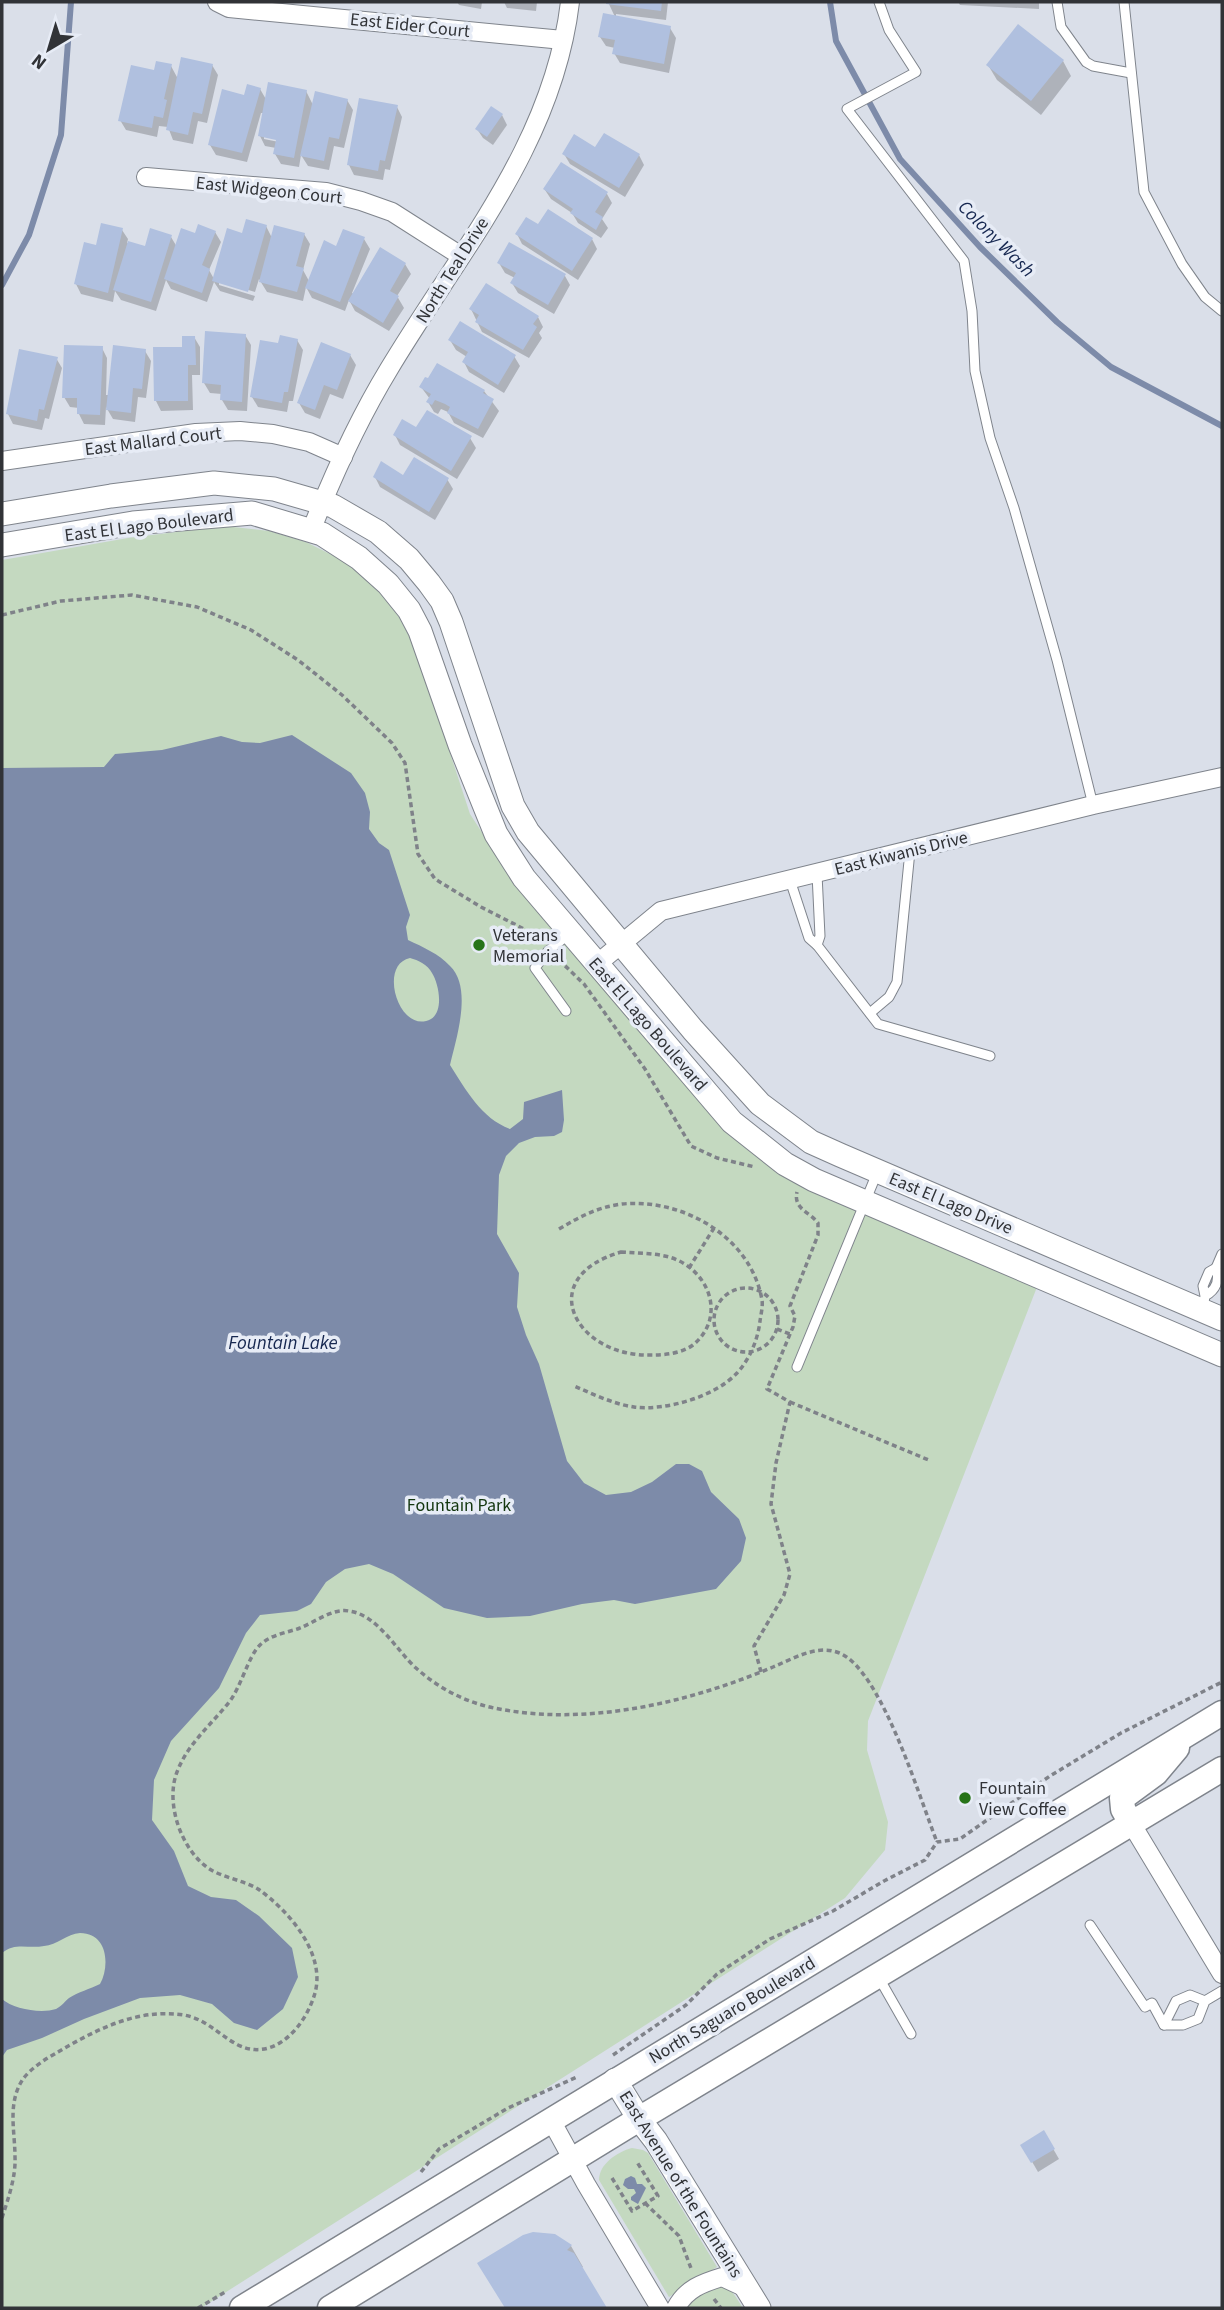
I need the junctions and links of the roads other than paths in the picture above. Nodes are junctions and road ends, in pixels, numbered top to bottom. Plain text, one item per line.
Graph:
1 (217, 2) edge
2 (570, 2) edge
3 (879, 2) edge
4 (1057, 2) edge
5 (1124, 2) edge
6 (563, 40) junction
7 (1131, 73) junction
8 (146, 177) dead end
9 (461, 256) junction
10 (1222, 311) edge
11 (343, 457) junction
12 (2, 461) edge
13 (322, 503) junction
14 (2, 514) edge
15 (311, 531) junction
16 (2, 545) edge
17 (451, 622) junction
18 (420, 631) junction
19 (1222, 777) edge
20 (1093, 805) junction
21 (911, 851) junction
22 (817, 874) junction
23 (790, 880) junction
24 (570, 933) junction
25 (621, 945) junction
26 (817, 945) junction
27 (597, 964) junction
28 (566, 1011) dead end
29 (870, 1013) junction
30 (990, 1056) dead end
31 (878, 1172) junction
32 (865, 1202) junction
33 (1023, 1235) junction
34 (1222, 1254) edge
35 (1013, 1264) junction
36 (1210, 1309) edge
37 (1222, 1355) edge
38 (797, 1367) dead end
39 (1222, 1713) edge
40 (1192, 1732) junction
41 (1222, 1769) edge
42 (1131, 1823) junction
43 (1090, 1925) dead end
44 (1222, 1974) edge
45 (877, 1976) junction
46 (1222, 1991) edge
47 (1205, 2001) junction
48 (1164, 2025) junction
49 (911, 2034) dead end
50 (611, 2069) junction
51 (639, 2119) junction
52 (551, 2120) junction
53 (574, 2160) junction
54 (237, 2298) edge
55 (753, 2298) edge
56 (342, 2305) edge
57 (660, 2308) edge
58 (676, 2308) edge

1 - 6 street, East Eider Court
2 - 6 street, North Teal Drive
3 - 20 lane
4 - 7 lane
5 - 7 lane
6 - 9 street, North Teal Drive
7 - 10 lane
8 - 9 street, East Widgeon Court
9 - 11 street, North Teal Drive
11 - 12 street, East Mallard Court
11 - 13 street, North Teal Drive
13 - 14 street, East El Lago Boulevard
13 - 15 street, North Teal Drive
13 - 17 street, East El Lago Boulevard
15 - 16 street, East El Lago Boulevard
15 - 18 street, East El Lago Boulevard
17 - 18 street
17 - 25 street, East El Lago Boulevard
18 - 24 street, East El Lago Boulevard
19 - 20 street, East Kiwanis Drive
20 - 21 street, East Kiwanis Drive
21 - 22 street, East Kiwanis Drive
21 - 29 lane
22 - 23 street, East Kiwanis Drive
22 - 26 lane
23 - 25 street, East Kiwanis Drive
23 - 26 lane
24 - 27 street, East El Lago Boulevard
24 - 28 lane
25 - 27 street, East Kiwanis Drive
25 - 31 street, East El Lago Boulevard
26 - 29 lane
27 - 32 street, East El Lago Boulevard
29 - 30 lane
31 - 32 lane
31 - 33 street, East El Lago Drive
32 - 35 street, East El Lago Boulevard
32 - 38 lane
33 - 35 street
33 - 36 street
34 - 36 lane
35 - 37 street, East El Lago Boulevard
39 - 40 main road, North Saguaro Boulevard
40 - 42 main road
40 - 50 main road, North Saguaro Boulevard
41 - 42 main road
42 - 44 street
42 - 45 main road
43 - 48 lane
45 - 49 lane
45 - 51 main road
46 - 47 lane
47 - 48 lane
47 - 48 lane
50 - 51 street, East Avenue of the Fountains
50 - 52 main road, North Saguaro Boulevard
51 - 53 main road
51 - 55 street, East Avenue of the Fountains
52 - 53 street
52 - 54 main road, North Saguaro Boulevard
53 - 56 main road
53 - 57 street
55 - 58 street, East Avenue of the Fountains

